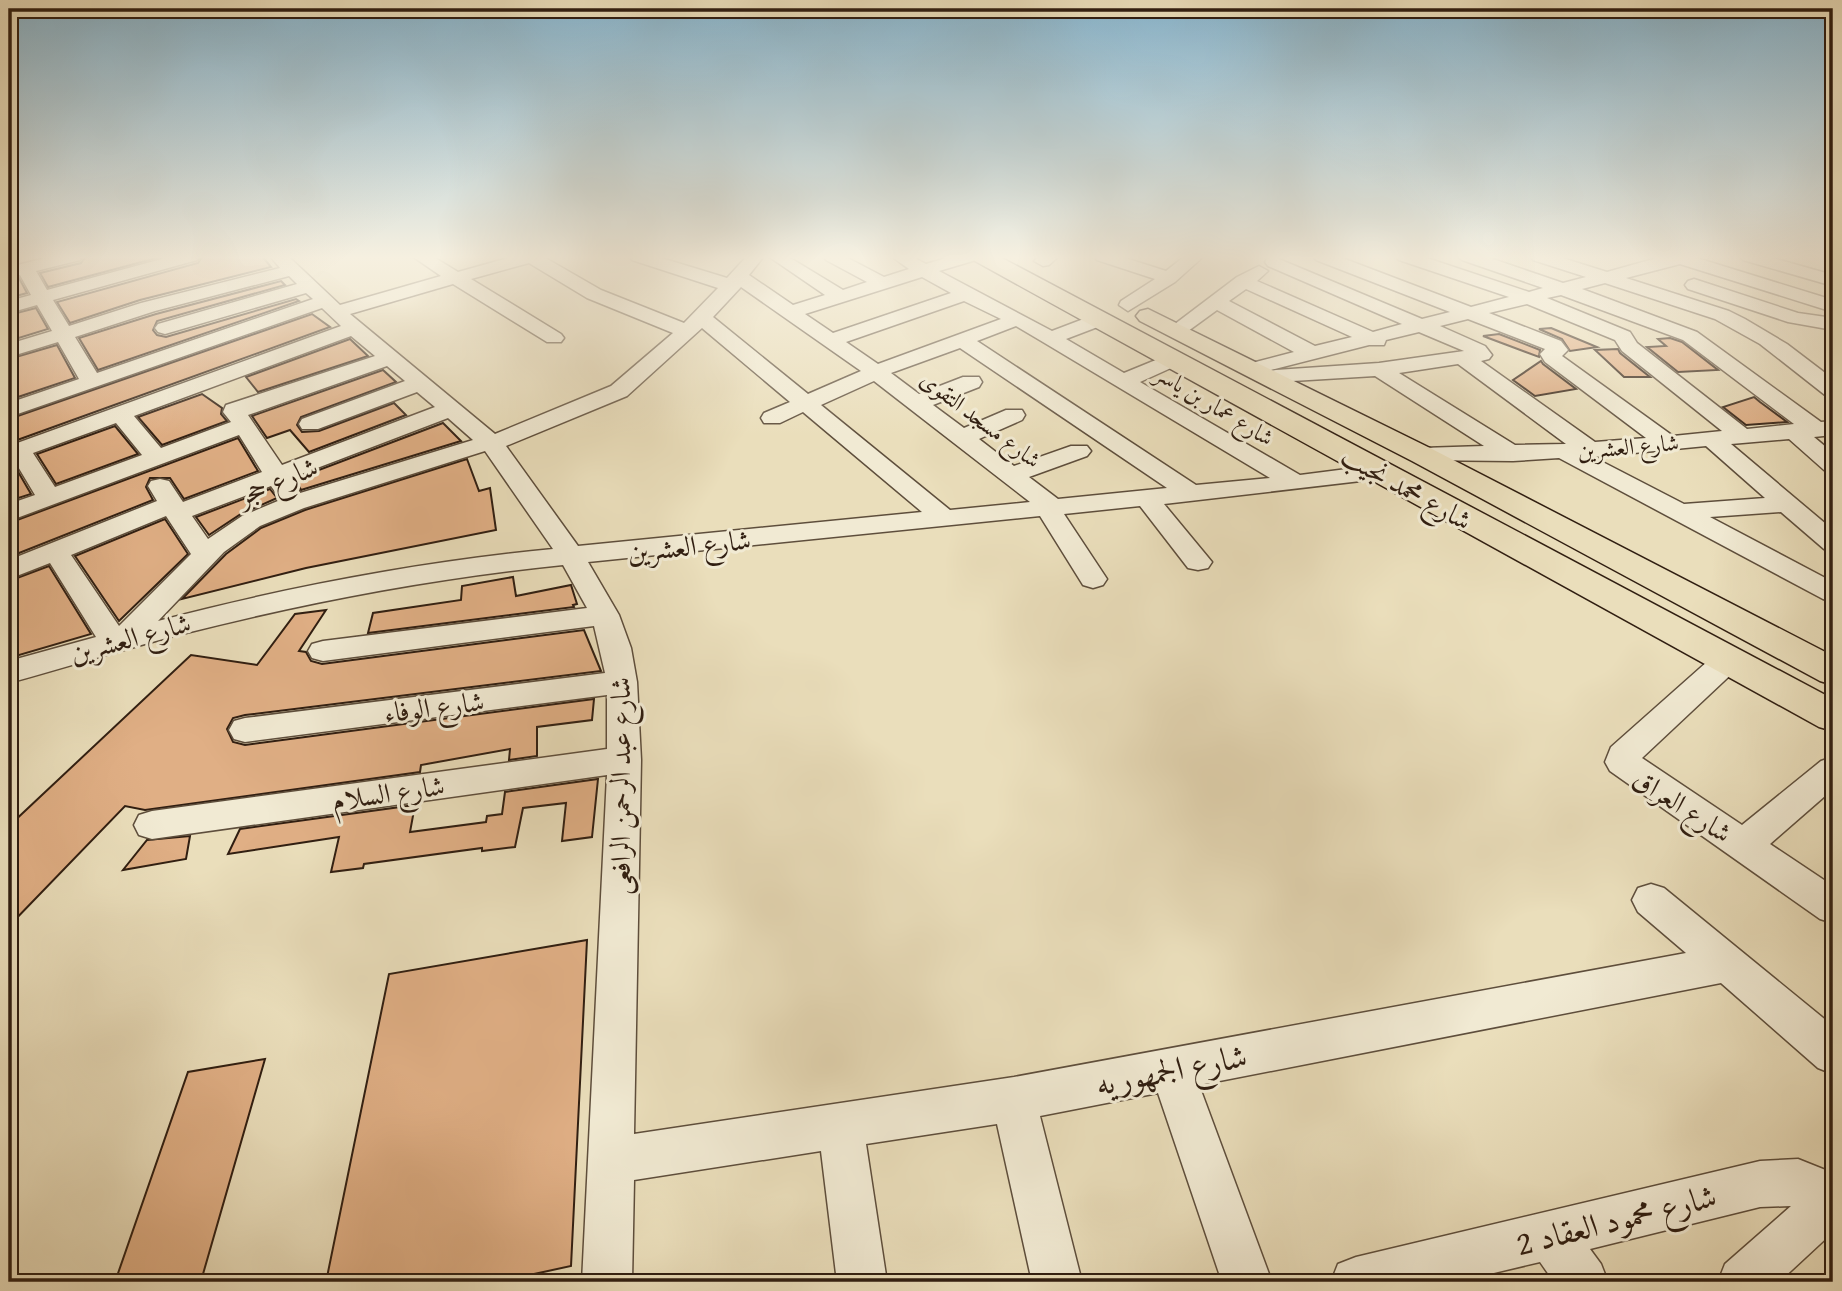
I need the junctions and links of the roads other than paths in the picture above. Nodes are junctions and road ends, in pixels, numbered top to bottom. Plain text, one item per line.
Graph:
1 (53, 316) edge
2 (120, 316) edge
3 (155, 316) edge
4 (214, 316) edge
5 (259, 316) edge
6 (287, 316) edge
7 (343, 316) edge
8 (522, 316) edge
9 (668, 316) edge
10 (702, 316) edge
11 (797, 316) edge
12 (901, 316) edge
13 (963, 316) edge
14 (1012, 316) edge
15 (1096, 316) edge
16 (1141, 316) edge
17 (1196, 316) edge
18 (1243, 316) edge
19 (1322, 316) edge
20 (1401, 316) edge
21 (1455, 316) edge
22 (1477, 316) edge
23 (1574, 316) edge
24 (1645, 316) edge
25 (1723, 316) edge
26 (1790, 316) edge
27 (1018, 319) junction
28 (1101, 319) junction
29 (694, 324) junction
30 (1833, 324) edge
31 (1420, 325) junction
32 (165, 328) junction
33 (986, 330) junction
34 (65, 334) junction
35 (554, 338) dead end
36 (1050, 338) junction
37 (1370, 338) junction
38 (960, 339) junction
39 (1167, 340) junction
40 (829, 341) junction
41 (183, 349) junction
42 (9, 351) edge
43 (1312, 353) junction
44 (390, 358) junction
45 (1464, 359) junction
46 (1427, 364) junction
47 (1379, 369) junction
48 (876, 372) junction
49 (1258, 373) junction
50 (212, 378) junction
51 (91, 381) junction
52 (1123, 381) junction
53 (971, 382) dead end
54 (420, 383) junction
55 (1833, 390) edge
56 (917, 403) junction
57 (809, 404) junction
58 (451, 409) junction
59 (9, 410) edge
60 (119, 412) junction
61 (1014, 415) dead end
62 (772, 418) dead end
63 (239, 419) junction
64 (310, 424) dead end
65 (1814, 429) edge
66 (1742, 436) junction
67 (964, 437) junction
68 (1711, 439) junction
69 (491, 443) junction
70 (1668, 443) junction
71 (1079, 451) dead end
72 (1578, 451) junction
73 (14, 452) edge
74 (1513, 454) junction
75 (1422, 456) junction
76 (157, 458) junction
77 (1833, 465) edge
78 (1448, 470) junction
79 (1378, 472) junction
80 (277, 475) junction
81 (1011, 475) junction
82 (1296, 484) junction
83 (1412, 490) junction
84 (1192, 494) junction
85 (50, 498) junction
86 (1147, 499) junction
87 (170, 501) junction
88 (295, 503) junction
89 (1787, 504) junction
90 (1051, 508) junction
91 (1680, 512) junction
92 (9, 513) edge
93 (946, 519) junction
94 (1833, 543) edge
95 (55, 551) junction
96 (205, 555) junction
97 (571, 557) junction
98 (1198, 562) dead end
99 (1788, 569) junction
100 (9, 570) edge
101 (1833, 570) edge
102 (1093, 579) dead end
103 (1833, 593) edge
104 (605, 615) junction
105 (119, 639) junction
106 (323, 651) dead end
107 (1728, 660) junction
108 (9, 672) edge
109 (1833, 672) edge
110 (622, 682) junction
111 (1833, 717) edge
112 (245, 730) dead end
113 (624, 760) junction
114 (1833, 770) edge
115 (152, 825) dead end
116 (1744, 845) junction
117 (1651, 900) dead end
118 (1833, 907) edge
119 (1727, 964) junction
120 (1833, 1053) edge
121 (1172, 1069) junction
122 (1014, 1099) junction
123 (841, 1126) junction
124 (612, 1160) junction
125 (1833, 1198) edge
126 (1551, 1235) junction
127 (607, 1282) edge
128 (862, 1282) edge
129 (1057, 1282) edge
130 (1247, 1282) edge
131 (1356, 1282) edge
132 (1583, 1282) edge
133 (1744, 1282) edge

1 - 34 street
2 - 34 street
3 - 32 street
4 - 32 street
5 - 41 street
6 - 50 street
7 - 44 street, شارع عبد الرحمن الرافعى
8 - 35 street
9 - 29 street
10 - 29 street, شارع حجر
11 - 40 street, شارع مسجد التقوى
12 - 40 street
13 - 33 street
14 - 27 street, شارع عمار بن ياسر
15 - 28 main road, شارع محمد نجيب
16 - 39 main road, شارع محمد نجيب
17 - 39 street
18 - 43 street
19 - 37 street
20 - 31 street
21 - 31 street
22 - 70 street
23 - 66 street
24 - 65 street
25 - 55 street
26 - 30 street
27 - 33 street
27 - 36 street, شارع عمار بن ياسر
28 - 36 street
28 - 39 main road, شارع محمد نجيب
29 - 57 street
29 - 69 street, شارع حجر
31 - 37 street
31 - 45 street
32 - 41 street
33 - 38 street
34 - 42 street
34 - 51 street
36 - 52 street, شارع عمار بن ياسر
37 - 43 street
37 - 46 street
38 - 48 street
38 - 84 street
39 - 49 main road, شارع محمد نجيب
39 - 52 street
39 - 79 main road, شارع محمد نجيب
40 - 48 street, شارع مسجد التقوى
41 - 51 street
43 - 49 street
44 - 54 street, شارع عبد الرحمن الرافعى
44 - 63 street
45 - 46 street
45 - 72 street
46 - 47 street
47 - 49 street
47 - 74 street
48 - 56 street, شارع مسجد التقوى
48 - 57 street
49 - 75 main road, شارع محمد نجيب
50 - 60 street
50 - 63 street
51 - 59 street
52 - 82 street, شارع عمار بن ياسر
53 - 56 street
54 - 58 street, شارع عبد الرحمن الرافعى
54 - 64 street
56 - 67 street, شارع مسجد التقوى
57 - 62 street
57 - 93 street
58 - 69 street, شارع عبد الرحمن الرافعى
58 - 80 street
60 - 73 street
60 - 76 street
61 - 67 street
63 - 76 street
63 - 80 street
65 - 66 street, شارع العشرين
65 - 77 street
66 - 68 street, شارع العشرين
67 - 81 street, شارع مسجد التقوى
68 - 70 street, شارع العشرين
68 - 89 street
69 - 88 street, شارع حجر
69 - 97 street, شارع عبد الرحمن الرافعى
70 - 72 street, شارع العشرين
71 - 81 street
72 - 74 street, شارع العشرين
72 - 91 street
73 - 85 street
74 - 75 street, شارع العشرين
75 - 78 main road, شارع محمد نجيب
76 - 85 street
78 - 83 main road
78 - 109 main road, شارع محمد نجيب
79 - 82 street, شارع العشرين
79 - 83 main road, شارع محمد نجيب
80 - 87 street
80 - 88 street
81 - 90 street, شارع مسجد التقوى
82 - 84 street, شارع العشرين
83 - 107 main road, شارع محمد نجيب
84 - 86 street, شارع العشرين
85 - 92 street
86 - 90 street, شارع العشرين
86 - 98 street
87 - 95 street
87 - 96 street
88 - 96 street, شارع حجر
89 - 91 street
89 - 94 street
90 - 93 street, شارع العشرين
90 - 102 street, شارع مسجد التقوى
91 - 99 street
93 - 97 street, شارع العشرين
95 - 100 street
95 - 105 street
96 - 105 street, شارع حجر
97 - 104 street, شارع عبد الرحمن الرافعى
97 - 105 street, شارع العشرين
99 - 101 street
99 - 103 street
104 - 106 street
104 - 110 street, شارع عبد الرحمن الرافعى
105 - 108 street, شارع العشرين
107 - 111 main road, شارع محمد نجيب
107 - 116 street, شارع العراق
110 - 112 street, شارع الوفاء
110 - 113 street, شارع عبد الرحمن الرافعى
113 - 115 street, شارع السلام
113 - 124 street, شارع عبد الرحمن الرافعى
114 - 116 street
116 - 118 street, شارع العراق
117 - 119 street
119 - 120 street
119 - 121 street, شارع الجمهوريه
121 - 122 street, شارع الجمهوريه
121 - 130 street
122 - 123 street, شارع الجمهوريه
122 - 129 street
123 - 124 street, شارع الجمهوريه
123 - 128 street
124 - 127 street, شارع عبد الرحمن الرافعى
125 - 126 street, شارع محمود العقاد 2
125 - 133 street
126 - 131 street, شارع محمود العقاد 2
126 - 132 street

